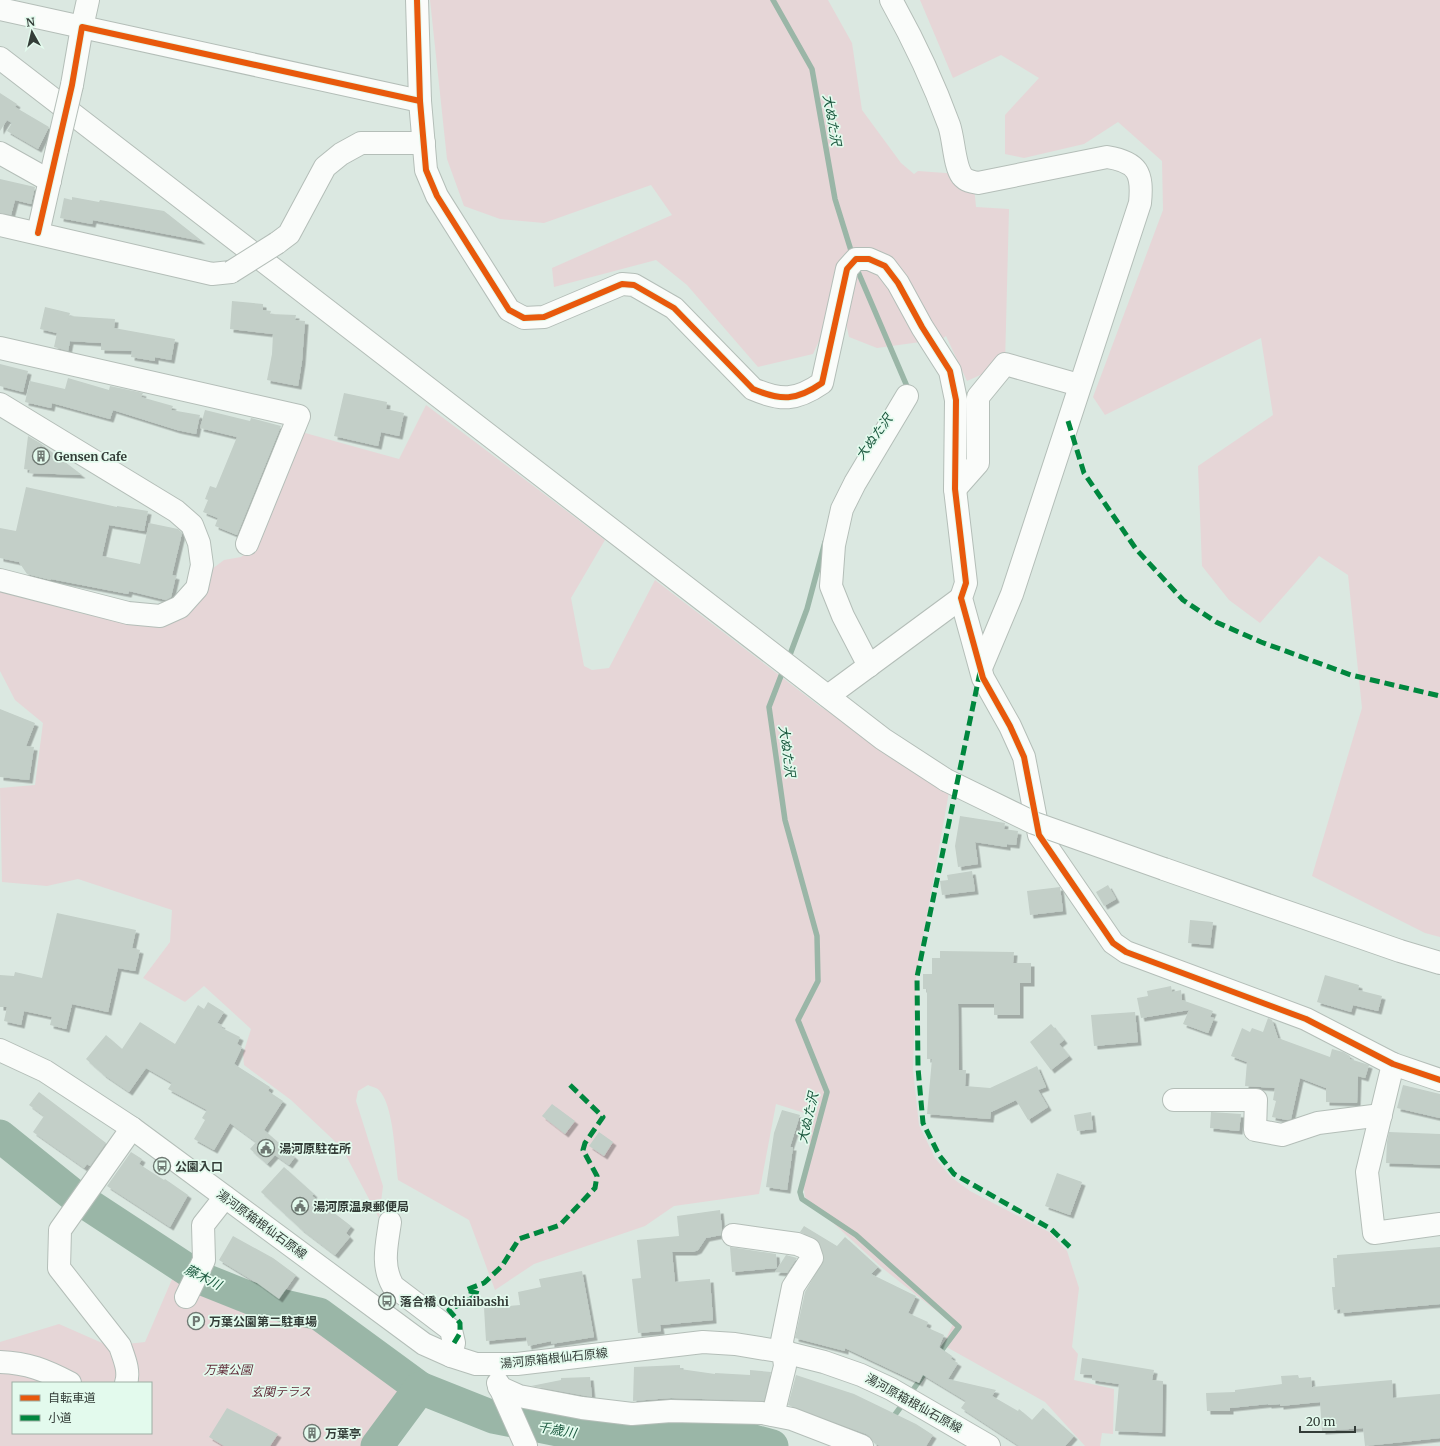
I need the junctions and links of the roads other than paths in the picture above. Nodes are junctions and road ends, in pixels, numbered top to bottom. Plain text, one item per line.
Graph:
1 (88, 0) edge
2 (417, 0) edge
3 (891, 0) edge
4 (0, 10) edge
5 (82, 28) junction
6 (0, 58) edge
7 (420, 101) junction
8 (424, 143) junction
9 (0, 154) edge
10 (50, 181) junction
11 (0, 225) edge
12 (38, 233) junction
13 (0, 348) edge
14 (1079, 385) junction
15 (907, 396) dead end
16 (0, 404) edge
17 (955, 490) junction
18 (247, 544) dead end
19 (0, 580) edge
20 (961, 598) junction
21 (869, 666) junction
22 (981, 668) junction
23 (828, 696) junction
24 (1440, 963) edge
25 (0, 1050) edge
26 (1394, 1064) junction
27 (1440, 1080) edge
28 (1174, 1100) dead end
29 (1381, 1115) junction
30 (132, 1128) junction
31 (225, 1197) junction
32 (390, 1222) dead end
33 (1440, 1224) edge
34 (733, 1236) dead end
35 (187, 1294) dead end
36 (784, 1352) junction
37 (451, 1356) junction
38 (0, 1362) edge
39 (492, 1364) junction
40 (68, 1382) edge
41 (126, 1382) edge
42 (502, 1392) junction
43 (773, 1415) junction
44 (524, 1443) edge
45 (862, 1446) edge
46 (989, 1446) edge

1 - 5 street
2 - 7 street
3 - 14 street
4 - 5 street
5 - 7 street
5 - 10 street, bridge
6 - 23 street
7 - 8 street
8 - 12 street, bridge
8 - 17 street
9 - 10 street
10 - 12 street
11 - 12 street
13 - 18 street
14 - 17 street
14 - 22 street
15 - 21 street
16 - 19 street
17 - 20 street
20 - 21 street
20 - 22 street
21 - 23 street
22 - 26 street
23 - 24 street, bridge
25 - 30 street, 湯河原箱根仙石原線
26 - 27 street
26 - 29 street
28 - 29 street
29 - 33 street
30 - 31 street, 湯河原箱根仙石原線
30 - 41 street
31 - 35 street
31 - 37 street, 湯河原箱根仙石原線
32 - 37 street
34 - 36 street
36 - 39 street, 湯河原箱根仙石原線
36 - 43 street
36 - 46 street, 湯河原箱根仙石原線
37 - 39 street, 湯河原箱根仙石原線
38 - 40 street
39 - 42 street
42 - 43 street
42 - 44 street
43 - 45 street

